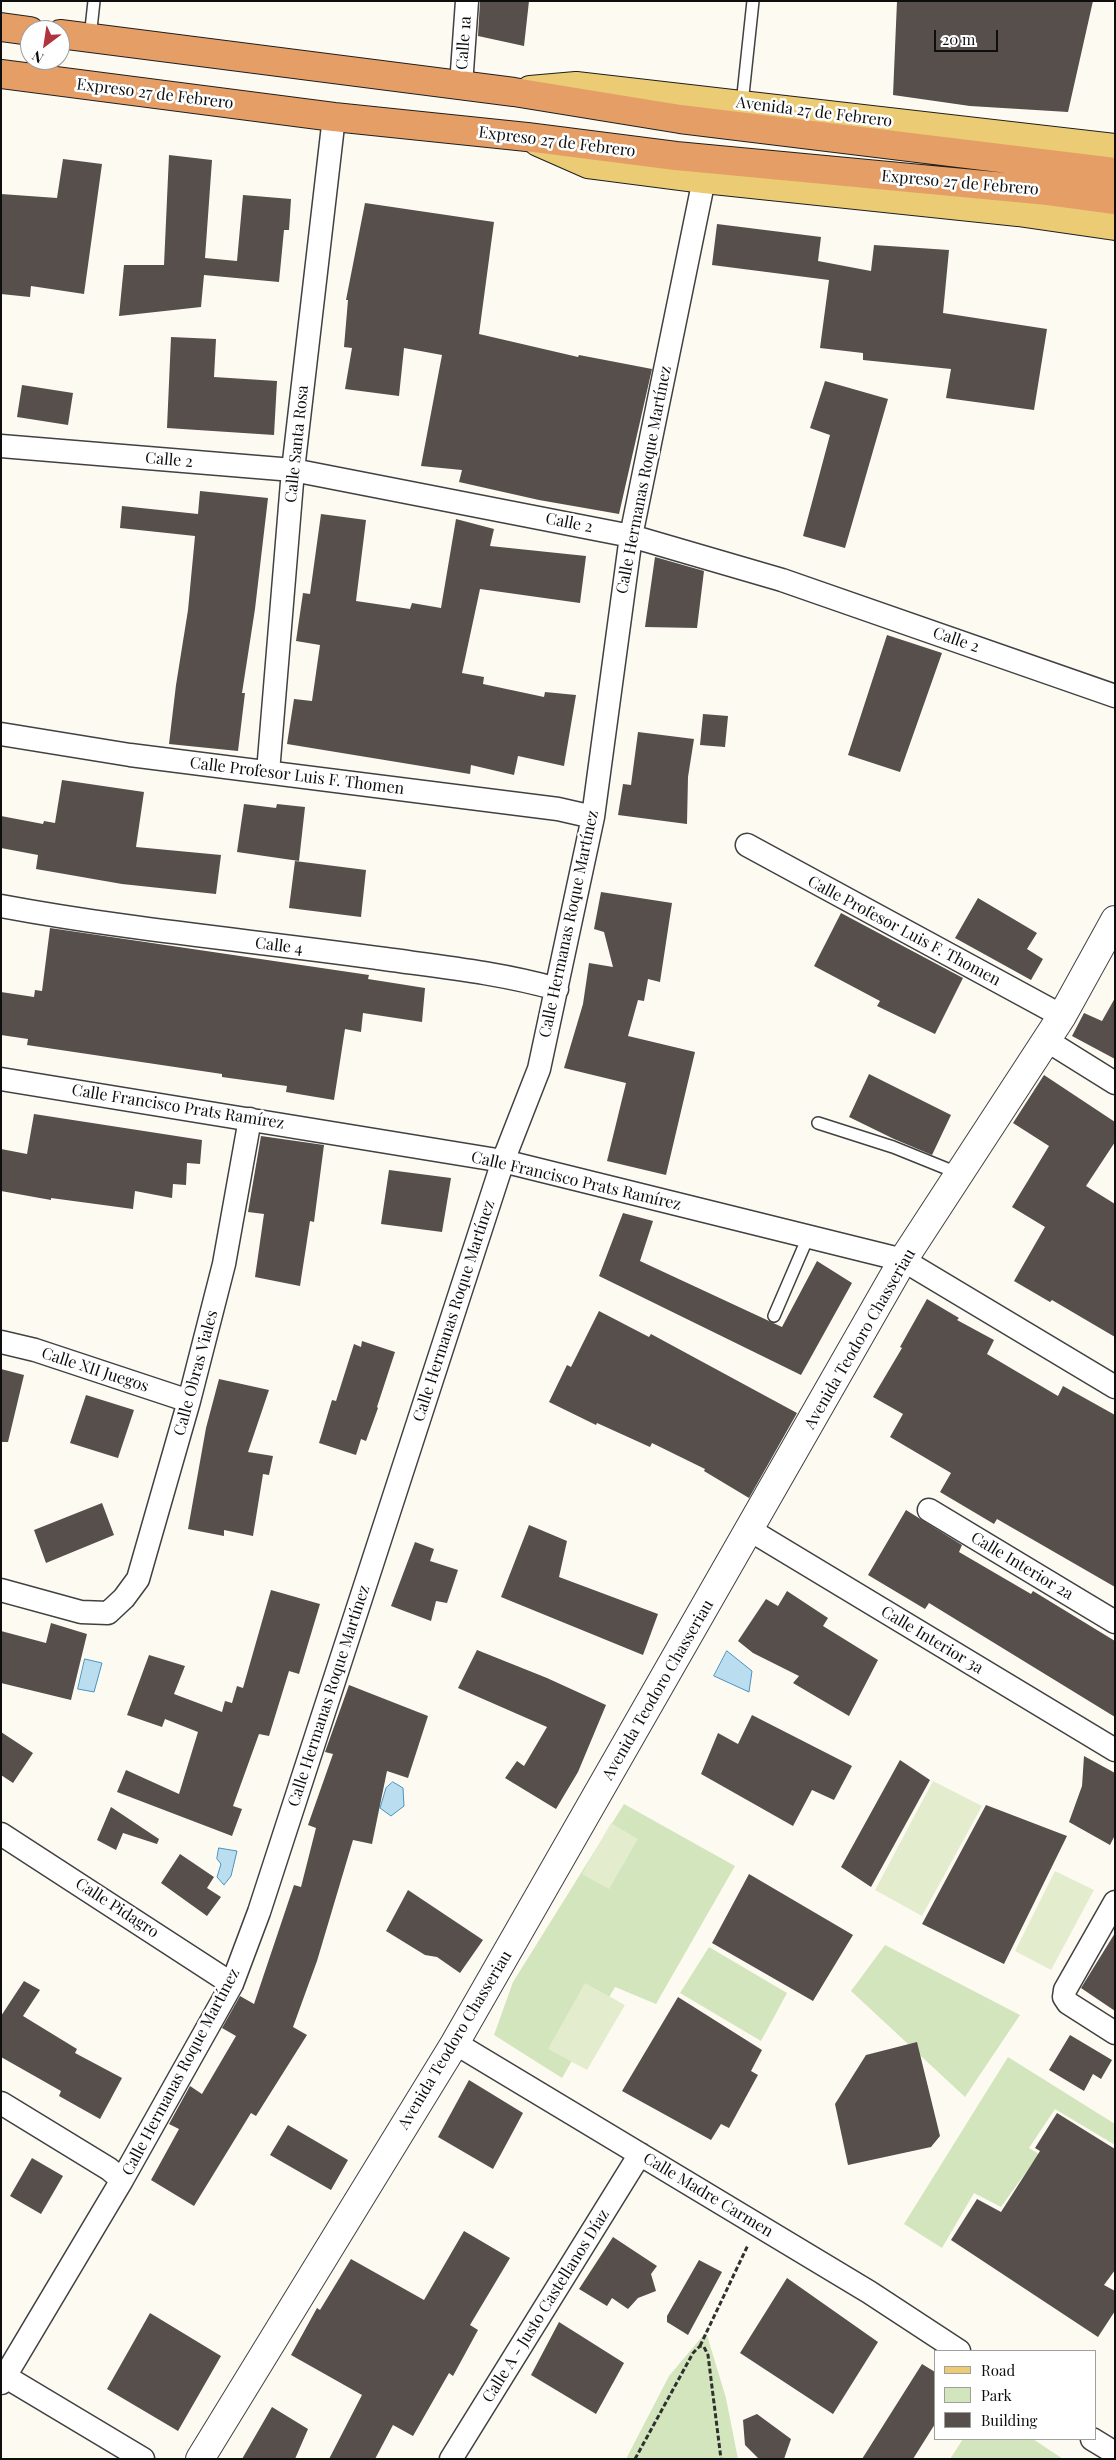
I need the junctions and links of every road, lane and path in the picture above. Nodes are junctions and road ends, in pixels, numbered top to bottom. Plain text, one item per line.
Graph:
1 (94, 1) edge
2 (467, 1) edge
3 (753, 1) edge
4 (1, 27) edge
5 (20, 30) edge
6 (70, 35) edge
7 (90, 38) junction
8 (1, 74) edge
9 (461, 85) junction
10 (514, 92) junction
11 (742, 104) junction
12 (334, 117) junction
13 (527, 137) junction
14 (1115, 148) edge
15 (1115, 172) edge
16 (704, 179) junction
17 (1115, 200) edge
18 (1115, 226) edge
19 (1, 446) edge
20 (293, 470) junction
21 (630, 536) junction
22 (1115, 696) edge
23 (1, 734) edge
24 (268, 772) junction
25 (593, 817) junction
26 (747, 845) dead end
27 (1, 906) edge
28 (1115, 920) edge
29 (557, 989) junction
30 (1062, 1016) junction
31 (1046, 1040) junction
32 (1, 1079) edge
33 (1115, 1083) edge
34 (250, 1119) junction
35 (818, 1123) dead end
36 (503, 1161) junction
37 (960, 1174) junction
38 (808, 1237) junction
39 (904, 1260) junction
40 (774, 1316) dead end
41 (1, 1342) edge
42 (1115, 1387) edge
43 (189, 1401) junction
44 (929, 1510) dead end
45 (750, 1530) junction
46 (1, 1590) edge
47 (1115, 1622) edge
48 (1115, 1750) edge
49 (1, 1834) edge
50 (1115, 1902) edge
51 (232, 1984) junction
52 (1115, 2033) edge
53 (455, 2043) junction
54 (1, 2103) edge
55 (640, 2154) junction
56 (122, 2180) junction
57 (758, 2225) junction
58 (700, 2346) junction
59 (957, 2350) edge
60 (3, 2378) edge
61 (1094, 2440) edge
62 (1115, 2453) edge
63 (143, 2459) edge
64 (200, 2459) edge
65 (451, 2459) edge
66 (635, 2459) edge
67 (721, 2459) edge

1 - 7 lane
2 - 9 street, Calle 1a
3 - 11 lane
4 - 5 highway
6 - 7 highway, Expreso 27 de Febrero
7 - 9 highway, Expreso 27 de Febrero
8 - 12 highway, Expreso 27 de Febrero
9 - 10 highway, Expreso 27 de Febrero
10 - 11 main road, Avenida 27 de Febrero
10 - 15 highway, Expreso 27 de Febrero
11 - 14 main road, Avenida 27 de Febrero
12 - 13 highway, Expreso 27 de Febrero
12 - 20 street, Calle Santa Rosa
13 - 16 main road
13 - 17 highway, Expreso 27 de Febrero
16 - 18 main road
16 - 21 street, Calle Hermanas Roque Martínez
19 - 20 street, Calle 2
20 - 21 street, Calle 2
20 - 24 street, Calle Santa Rosa
21 - 22 street, Calle 2
21 - 25 street, Calle Hermanas Roque Martínez
23 - 24 street, Calle Profesor Luis F. Thomen
24 - 25 street, Calle Profesor Luis F. Thomen
25 - 29 street, Calle Hermanas Roque Martínez
26 - 30 street, Calle Profesor Luis F. Thomen
27 - 29 street, Calle 4
28 - 30 street, Avenida Teodoro Chasseriau
29 - 36 street, Calle Hermanas Roque Martínez
30 - 31 street, Avenida Teodoro Chasseriau
31 - 33 street
31 - 37 street, Avenida Teodoro Chasseriau
32 - 34 street, Calle Francisco Prats Ramírez
34 - 36 street, Calle Francisco Prats Ramírez
34 - 43 street, Calle Obras Viales
35 - 37 lane
36 - 38 street, Calle Francisco Prats Ramírez
36 - 51 street, Calle Hermanas Roque Martínez
37 - 39 street, Avenida Teodoro Chasseriau
38 - 39 street, Calle Francisco Prats Ramírez
38 - 40 lane
39 - 42 street, Calle Francisco Prats Ramírez
39 - 45 street, Avenida Teodoro Chasseriau
41 - 43 street, Calle XII Juegos
43 - 46 street, Calle Obras Viales
44 - 47 street, Calle Interior 2a
45 - 48 street, Calle Interior 3a
45 - 53 street, Avenida Teodoro Chasseriau
49 - 51 street, Calle Pidagro
50 - 52 street
51 - 56 street, Calle Hermanas Roque Martínez
53 - 55 street, Calle Madre Carmen
53 - 64 street, Avenida Teodoro Chasseriau
54 - 56 street
55 - 57 street, Calle Madre Carmen
55 - 65 street, Calle A - Justo Castellanos Díaz
56 - 60 street, Calle Hermanas Roque Martínez
57 - 58 path
57 - 59 street, Calle Madre Carmen
58 - 66 path
58 - 67 path
60 - 63 street
61 - 62 street

